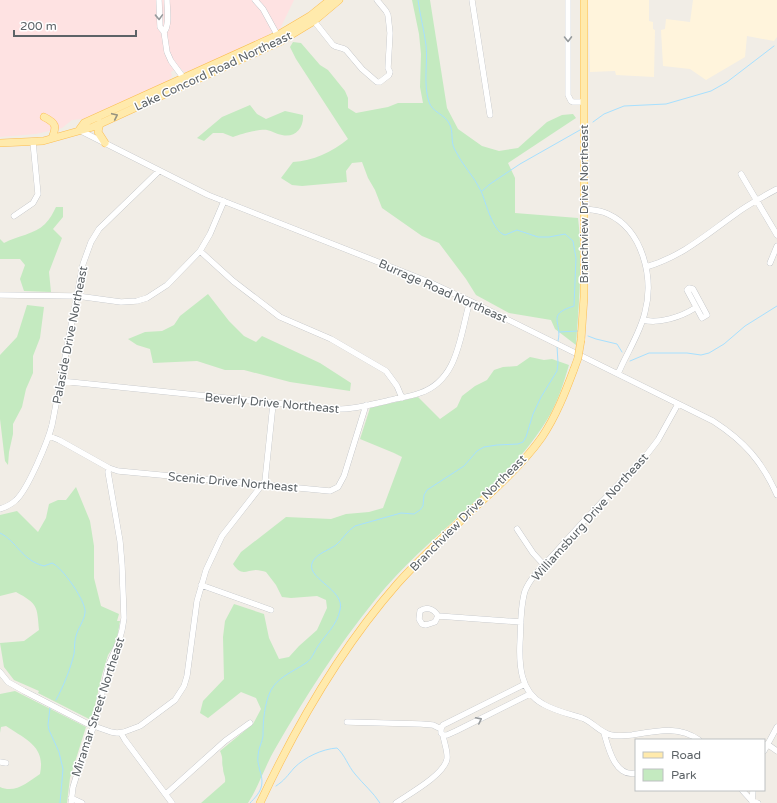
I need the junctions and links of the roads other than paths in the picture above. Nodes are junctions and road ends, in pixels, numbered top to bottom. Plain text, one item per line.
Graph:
1 (159, 0) edge
2 (167, 0) edge
3 (255, 0) edge
4 (330, 0) edge
5 (339, 0) edge
6 (377, 0) edge
7 (472, 0) edge
8 (568, 0) edge
9 (584, 0) edge
10 (314, 21) junction
11 (164, 32) junction
12 (279, 38) junction
13 (182, 78) junction
14 (188, 83) junction
15 (583, 102) junction
16 (490, 115) dead end
17 (44, 117) dead end
18 (100, 123) junction
19 (79, 130) junction
20 (52, 138) junction
21 (33, 142) junction
22 (0, 143) edge
23 (104, 143) junction
24 (159, 171) junction
25 (741, 174) dead end
26 (777, 189) edge
27 (757, 200) junction
28 (224, 201) junction
29 (584, 209) junction
30 (14, 216) dead end
31 (777, 235) edge
32 (777, 246) edge
33 (200, 251) junction
34 (770, 262) dead end
35 (646, 267) junction
36 (0, 295) edge
37 (77, 296) junction
38 (470, 301) junction
39 (695, 308) junction
40 (643, 320) junction
41 (618, 374) junction
42 (60, 381) junction
43 (402, 398) junction
44 (273, 404) junction
45 (678, 404) junction
46 (366, 406) junction
47 (49, 436) junction
48 (110, 468) junction
49 (263, 485) junction
50 (777, 495) edge
51 (0, 509) edge
52 (517, 529) dead end
53 (544, 565) junction
54 (201, 585) junction
55 (271, 610) dead end
56 (438, 616) dead end
57 (521, 622) junction
58 (0, 672) edge
59 (525, 684) junction
60 (530, 694) junction
61 (347, 722) dead end
62 (250, 724) dead end
63 (94, 726) junction
64 (777, 727) edge
65 (442, 732) junction
66 (121, 733) junction
67 (604, 733) junction
68 (698, 739) edge
69 (767, 744) junction
70 (765, 749) edge
71 (777, 751) edge
72 (635, 773) edge
73 (743, 791) edge
74 (753, 791) edge
75 (166, 794) junction
76 (71, 800) edge
77 (754, 802) edge
78 (82, 803) edge
79 (172, 803) edge
80 (260, 803) edge
81 (396, 803) edge

1 -> 11 street
2 - 11 street
3 - 12 street
4 - 12 main road, Lake Concord Road Northeast
5 - 10 main road, Lake Concord Road Northeast
6 - 10 street
7 - 16 street
8 -> 15 street
9 - 15 main road, Branchview Drive Northeast
10 - 12 main road, Lake Concord Road Northeast
11 - 13 street
12 - 13 main road, Lake Concord Road Northeast
12 - 14 main road, Lake Concord Road Northeast
13 - 14 street
13 - 19 main road, Lake Concord Road Northeast
18 -> 14 main road, Lake Concord Road Northeast
15 - 29 main road, Branchview Drive Northeast
17 - 20 main road
18 - 19 main road, Lake Concord Road Northeast
18 - 23 main road
19 - 20 main road, Lake Concord Road Northeast
19 - 23 street, Burrage Road Northeast
20 - 21 main road, Lake Concord Road Northeast
21 - 22 main road, Lake Concord Road Northeast
21 - 30 street
23 - 24 street, Burrage Road Northeast
24 - 28 street, Burrage Road Northeast
24 - 37 street, Palaside Drive Northeast
25 - 27 street
26 - 27 street
27 - 31 street
27 - 35 street
28 - 33 street
28 - 38 street, Burrage Road Northeast
29 - 35 street
29 - 80 main road, Branchview Drive Northeast, bridge
32 - 34 street
33 - 37 street
33 - 43 street
35 - 40 street
36 - 37 street
37 - 42 street, Palaside Drive Northeast
38 - 41 street, Burrage Road Northeast
38 - 43 street, Beverly Drive Northeast
39 - 39 street
39 - 40 street
40 - 41 street
41 - 45 street, Burrage Road Northeast
42 - 44 street, Beverly Drive Northeast
42 - 47 street, Palaside Drive Northeast
43 - 46 street, Beverly Drive Northeast
44 - 46 street, Beverly Drive Northeast
44 - 49 street
45 - 50 street, Burrage Road Northeast
45 - 53 street, Williamsburg Drive Northeast
46 - 49 street, Scenic Drive Northeast
47 - 48 street, Scenic Drive Northeast
47 - 51 street, Palaside Drive Northeast
48 - 49 street, Scenic Drive Northeast
48 - 63 street, Miramar Street Northeast
49 - 54 street
52 - 53 street
53 - 57 street, Williamsburg Drive Northeast
54 - 55 street
54 - 66 street
56 - 57 street
57 - 59 street, Williamsburg Drive Northeast
58 - 63 street
59 - 60 street, Williamsburg Drive Northeast
59 - 65 street
65 -> 60 street
60 - 67 street, Williamsburg Drive Northeast
61 - 65 street
62 - 75 street
63 - 66 street
63 - 76 street, Miramar Street Northeast
64 - 69 street
65 - 81 street
66 - 75 street
67 - 68 street, Williamsburg Drive Northeast
67 - 72 street
69 - 70 street
69 - 71 street
73 - 77 street
74 - 77 street
75 - 79 street
76 - 78 street

